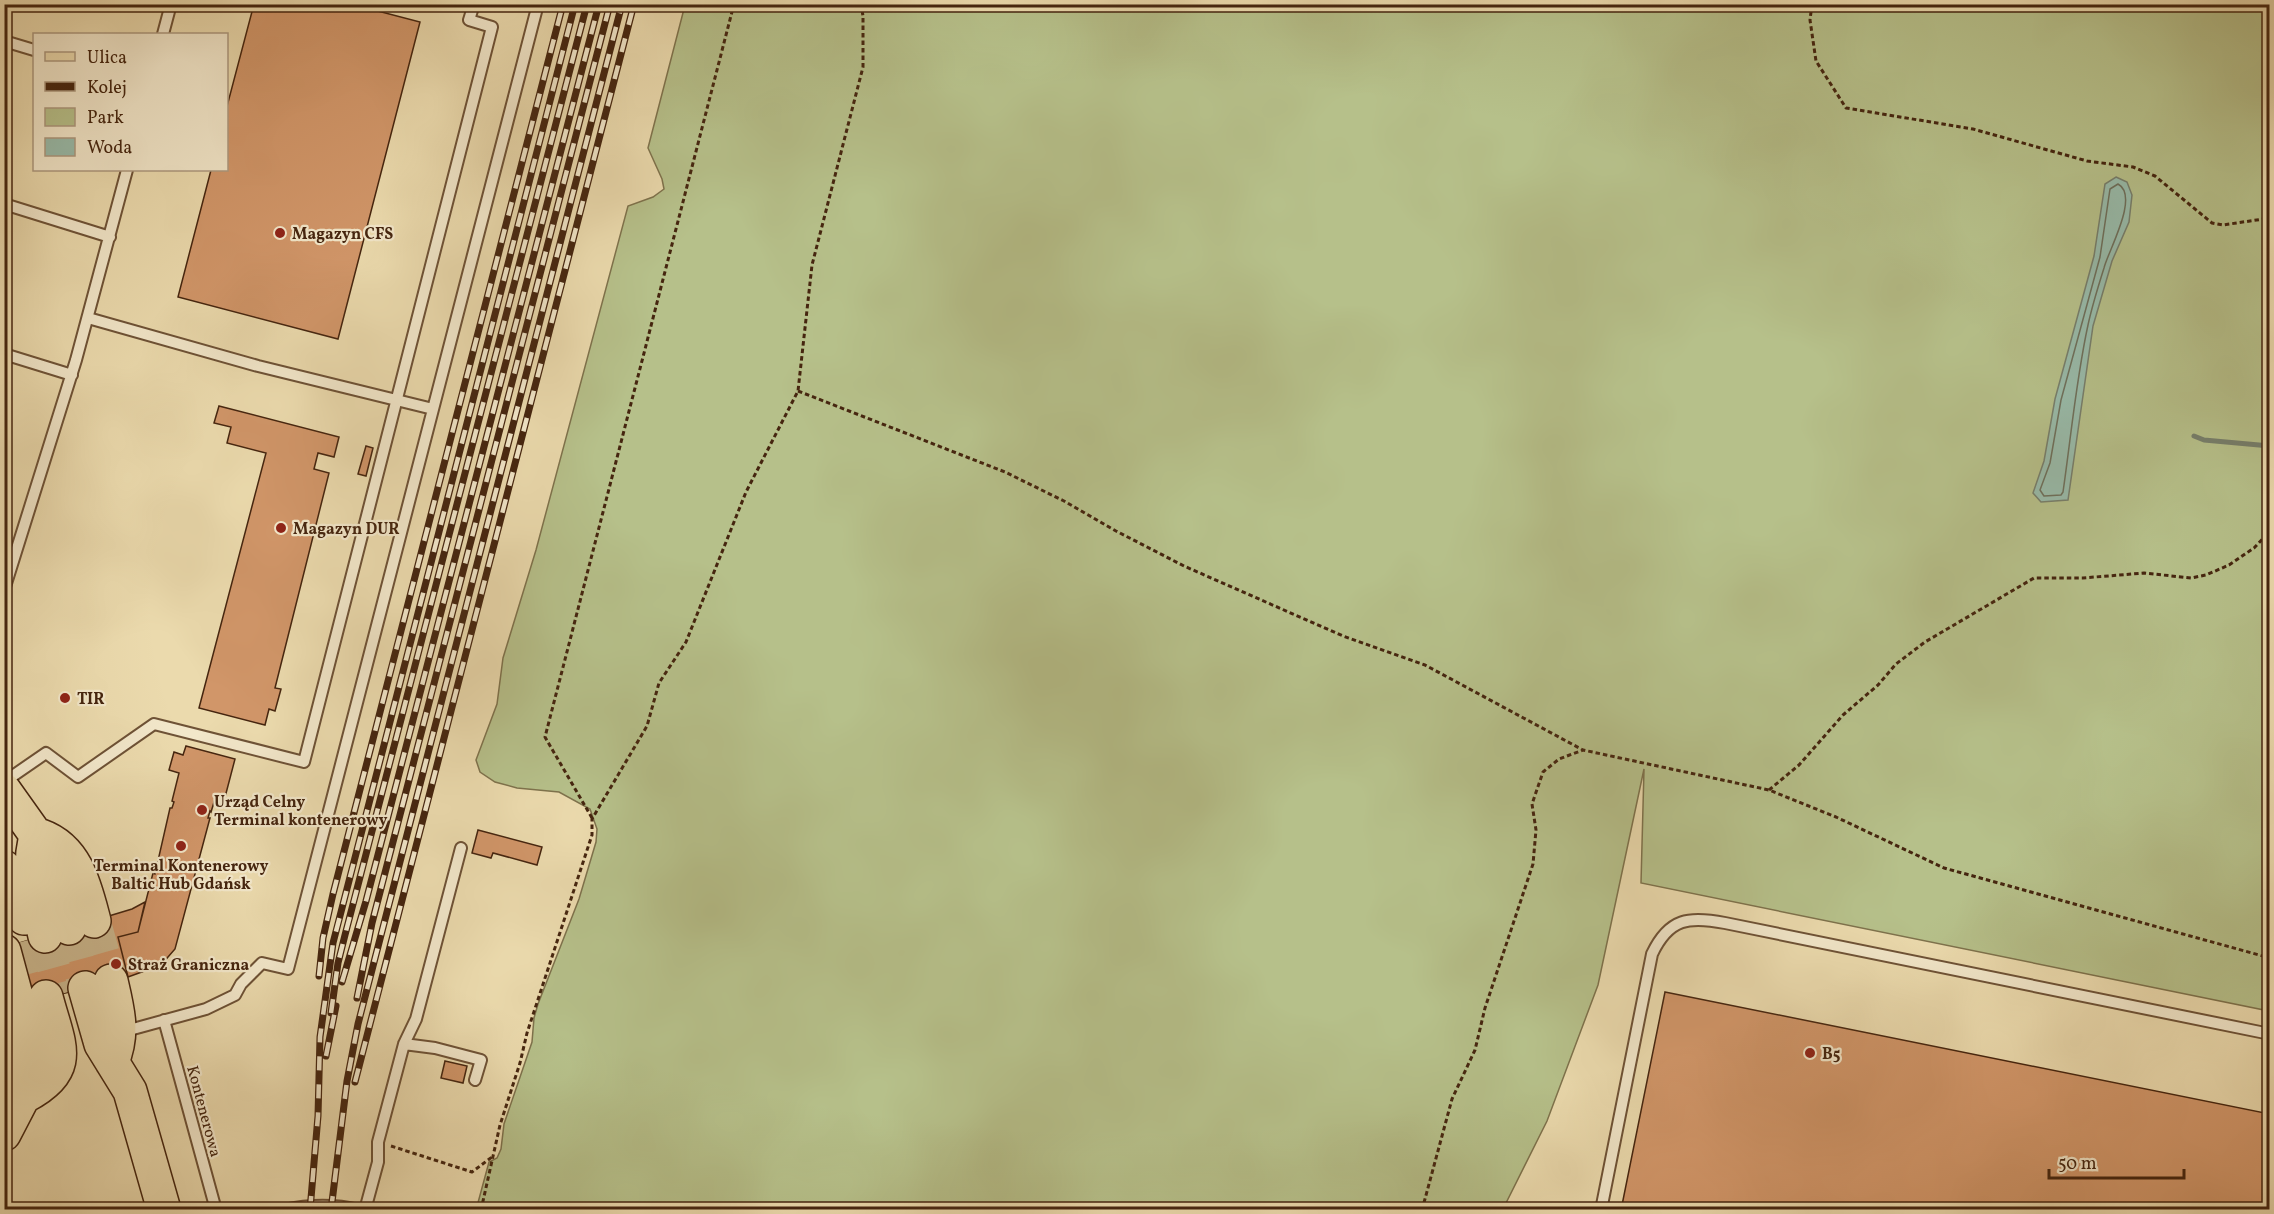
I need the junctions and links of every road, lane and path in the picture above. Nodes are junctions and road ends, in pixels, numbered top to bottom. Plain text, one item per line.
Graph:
1 (171, 4) edge
2 (474, 4) edge
3 (538, 4) edge
4 (734, 4) edge
5 (861, 4) edge
6 (1812, 4) edge
7 (163, 33) edge
8 (4, 41) edge
9 (33, 51) edge
10 (127, 171) edge
11 (4, 204) edge
12 (2270, 218) edge
13 (110, 237) junction
14 (88, 318) junction
15 (4, 354) edge
16 (72, 375) junction
17 (798, 391) junction
18 (397, 400) junction
19 (433, 409) junction
20 (2270, 531) edge
21 (4, 590) edge
22 (1583, 750) junction
23 (4, 782) edge
24 (4, 790) edge
25 (1769, 790) junction
26 (592, 819) junction
27 (36, 835) junction
28 (460, 848) dead end
29 (6, 872) edge
30 (49, 934) edge
31 (2270, 958) edge
32 (4, 997) tunnel mouth
33 (164, 1020) junction
34 (2270, 1034) edge
35 (404, 1044) junction
36 (116, 1047) junction
37 (4, 1059) edge
38 (475, 1080) dead end
39 (23, 1097) junction
40 (4, 1134) edge
41 (378, 1142) junction
42 (494, 1156) junction
43 (164, 1209) edge
44 (216, 1209) edge
45 (283, 1209) edge
46 (359, 1209) edge
47 (365, 1209) edge
48 (480, 1209) edge
49 (1422, 1209) edge
50 (1601, 1209) edge

1 - 7 lane
2 - 18 lane
3 - 19 lane
4 - 26 path
5 - 17 path
6 - 12 path
8 - 9 lane
10 - 13 lane
11 - 13 lane
13 - 14 lane
14 - 16 lane
14 - 18 lane
15 - 16 lane
16 - 21 lane
17 - 22 path
17 - 26 path
18 - 19 lane
18 - 23 lane
19 - 33 lane
20 - 25 path
22 - 25 path
22 - 49 path
24 - 27 main road
25 - 31 path
26 - 42 path
27 - 30 main road
27 - 30 main road
28 - 35 lane
29 - 30 main road
30 - 39 main road
32 - 39 main road
33 - 36 lane
33 - 44 lane, Kontenerowa
34 - 50 lane
35 - 38 lane
35 - 41 lane
36 - 39 main road
36 - 43 main road
37 - 39 main road
39 - 40 main road
41 - 42 path
41 - 47 lane
42 - 48 path
45 - 46 lane

